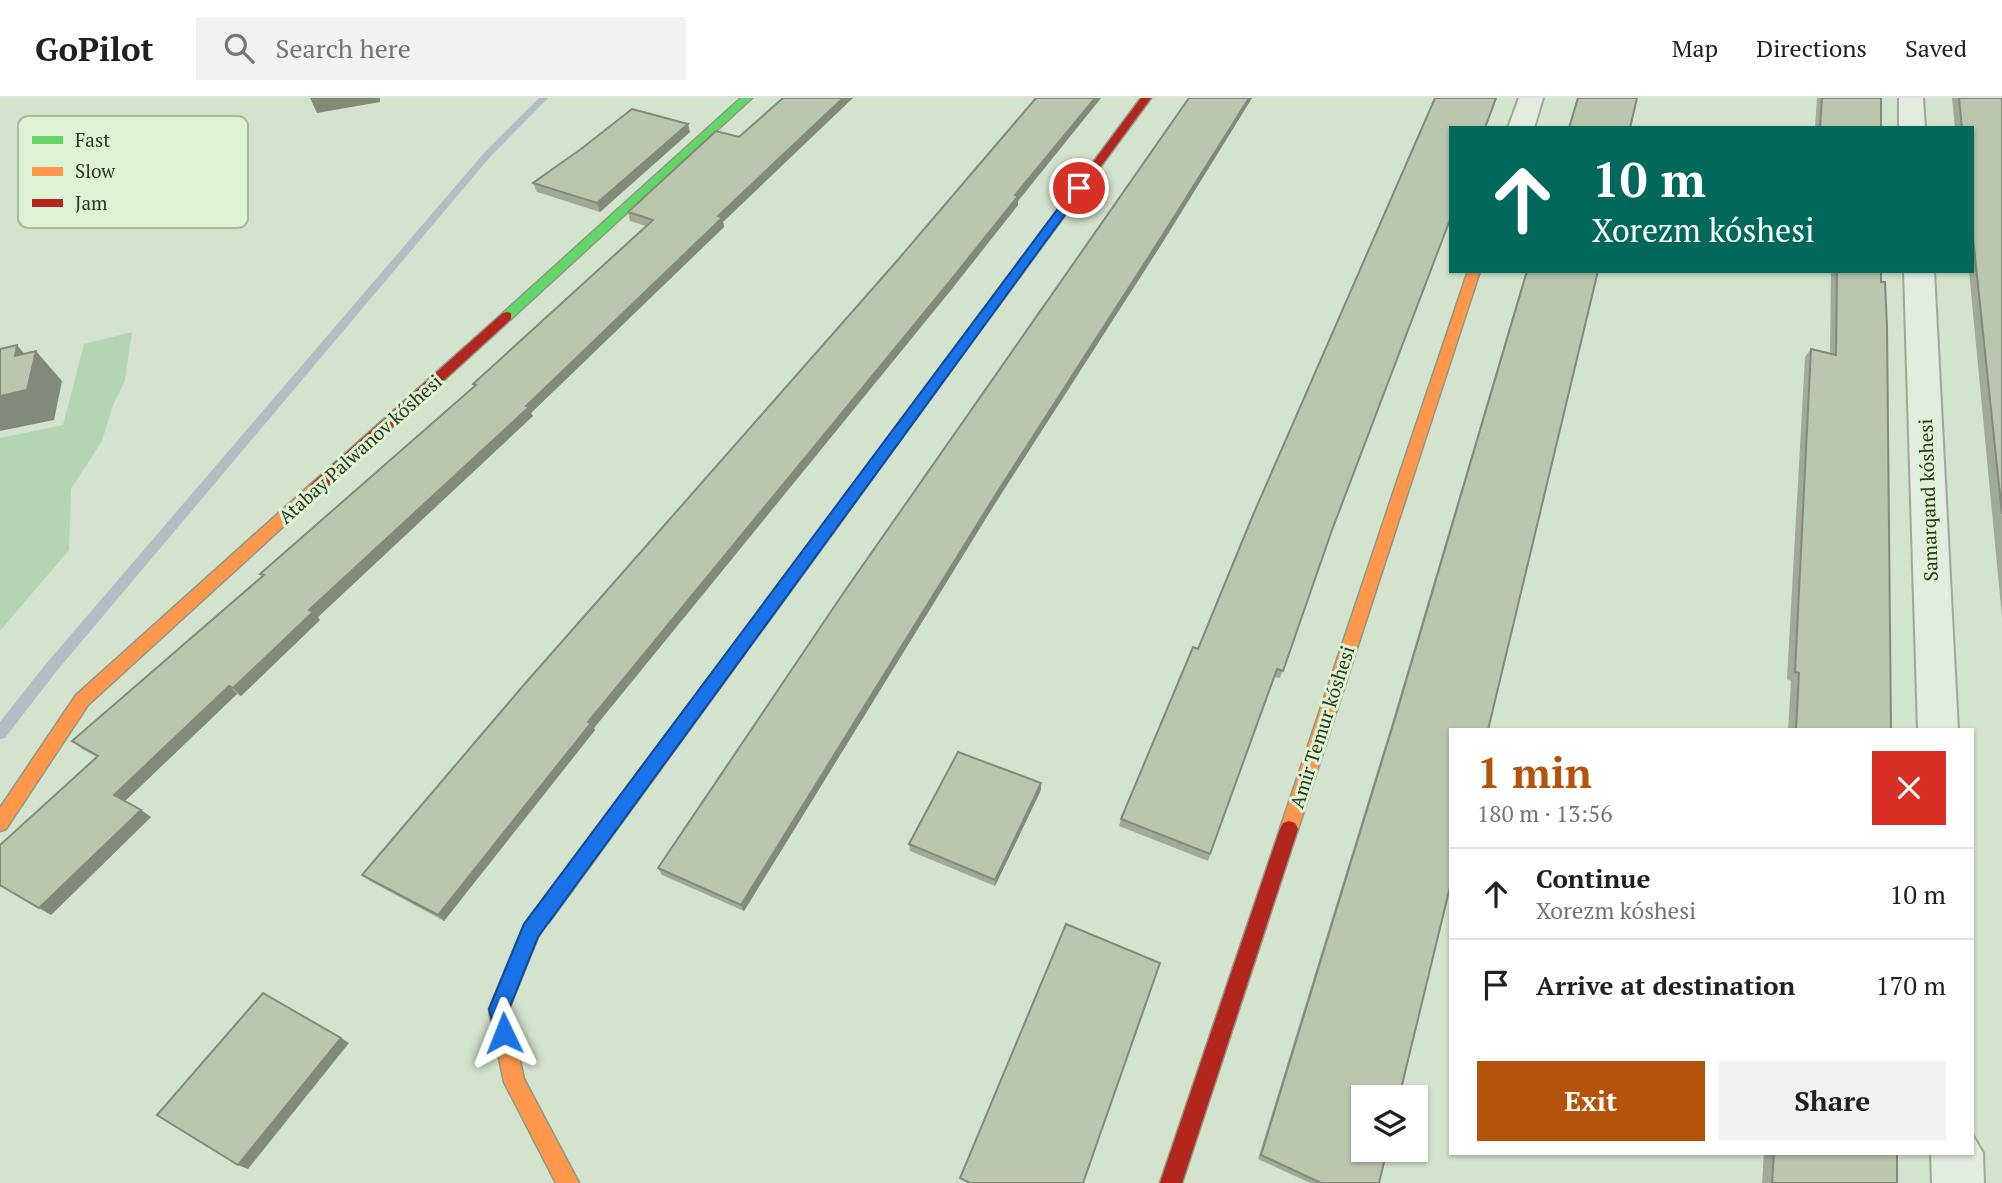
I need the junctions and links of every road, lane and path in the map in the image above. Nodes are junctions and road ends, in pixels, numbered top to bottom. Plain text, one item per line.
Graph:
1 (747, 98) edge
2 (1146, 98) edge
3 (1531, 98) edge
4 (1911, 98) edge
5 (1522, 126) edge
6 (1912, 126) edge
7 (1473, 273) edge
8 (1919, 273) edge
9 (1938, 728) edge
10 (0, 823) edge
11 (1957, 1155) edge
12 (568, 1183) edge
13 (1171, 1183) edge
14 (1958, 1183) edge

1 - 10 street, Atabay Palwanov kóshesi
2 - 12 street
3 - 5 street
4 - 6 street
7 - 13 street, Amir Temur kóshesi
8 - 9 street, Samarqand kóshesi
11 - 14 street

